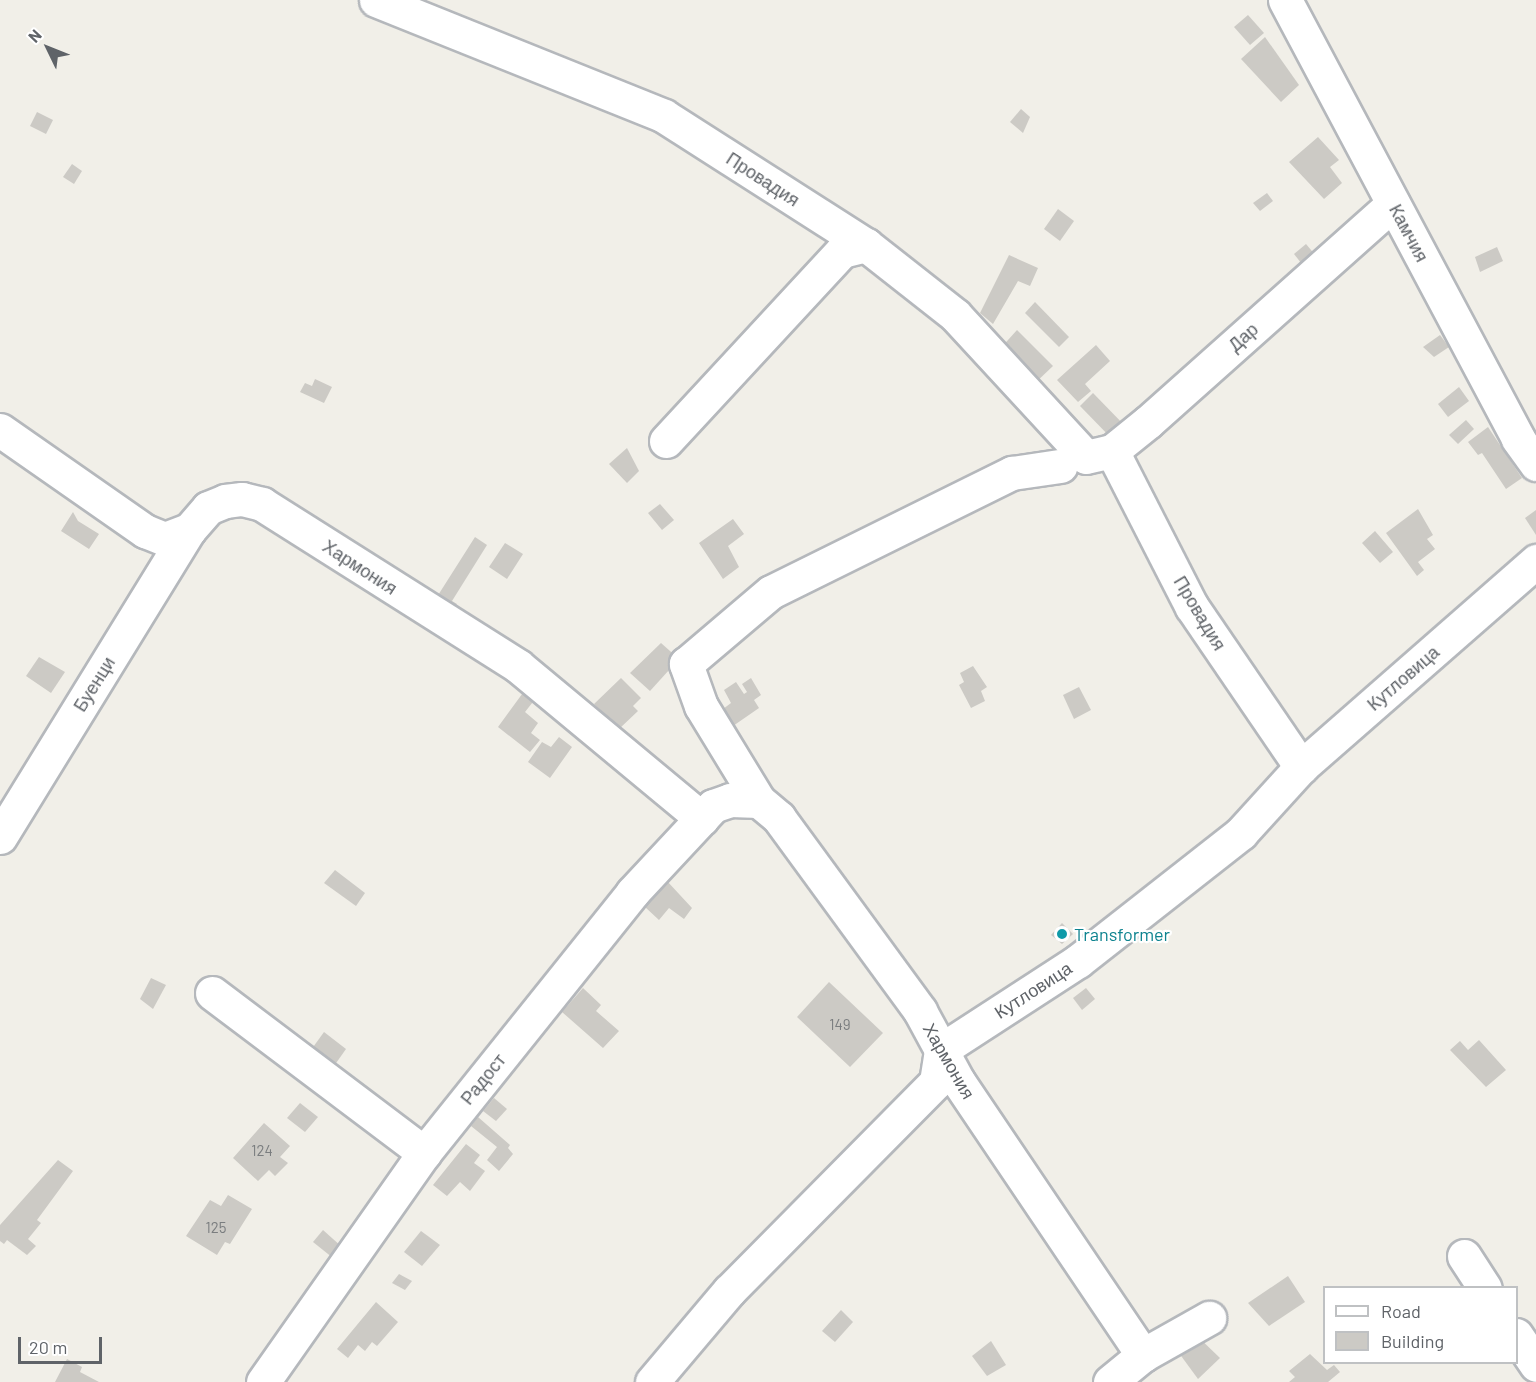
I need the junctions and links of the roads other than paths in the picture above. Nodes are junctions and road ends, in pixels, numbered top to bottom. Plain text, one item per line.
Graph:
1 (375, 0) edge
2 (1285, 0) edge
3 (1393, 204) junction
4 (866, 245) junction
5 (0, 430) edge
6 (666, 441) dead end
7 (1086, 458) junction
8 (1536, 464) edge
9 (189, 530) junction
10 (1536, 561) edge
11 (1301, 767) junction
12 (745, 800) junction
13 (702, 819) junction
14 (0, 837) edge
15 (212, 993) dead end
16 (941, 1050) junction
17 (424, 1153) junction
18 (1464, 1256) dead end
19 (1484, 1286) edge
20 (1209, 1318) dead end
21 (1518, 1338) edge
22 (1143, 1355) junction
23 (1536, 1365) edge
24 (262, 1382) edge
25 (652, 1382) edge
26 (1110, 1382) edge

1 - 4 street, Провадия
2 - 3 street, Камчия
3 - 7 street, Дар
3 - 8 street, Камчия
4 - 6 street
4 - 7 street, Провадия
5 - 9 street
7 - 11 street, Провадия
7 - 12 street, Хармония
9 - 13 street, Хармония
9 - 14 street, Буенци
10 - 11 street, Кутловица
11 - 16 street, Кутловица
12 - 13 street, Радост
12 - 16 street, Хармония
13 - 17 street, Радост
15 - 17 street
16 - 22 street, Хармония
16 - 25 street
17 - 24 street, Радост
18 - 19 street
20 - 22 street
21 - 23 street
22 - 26 street

